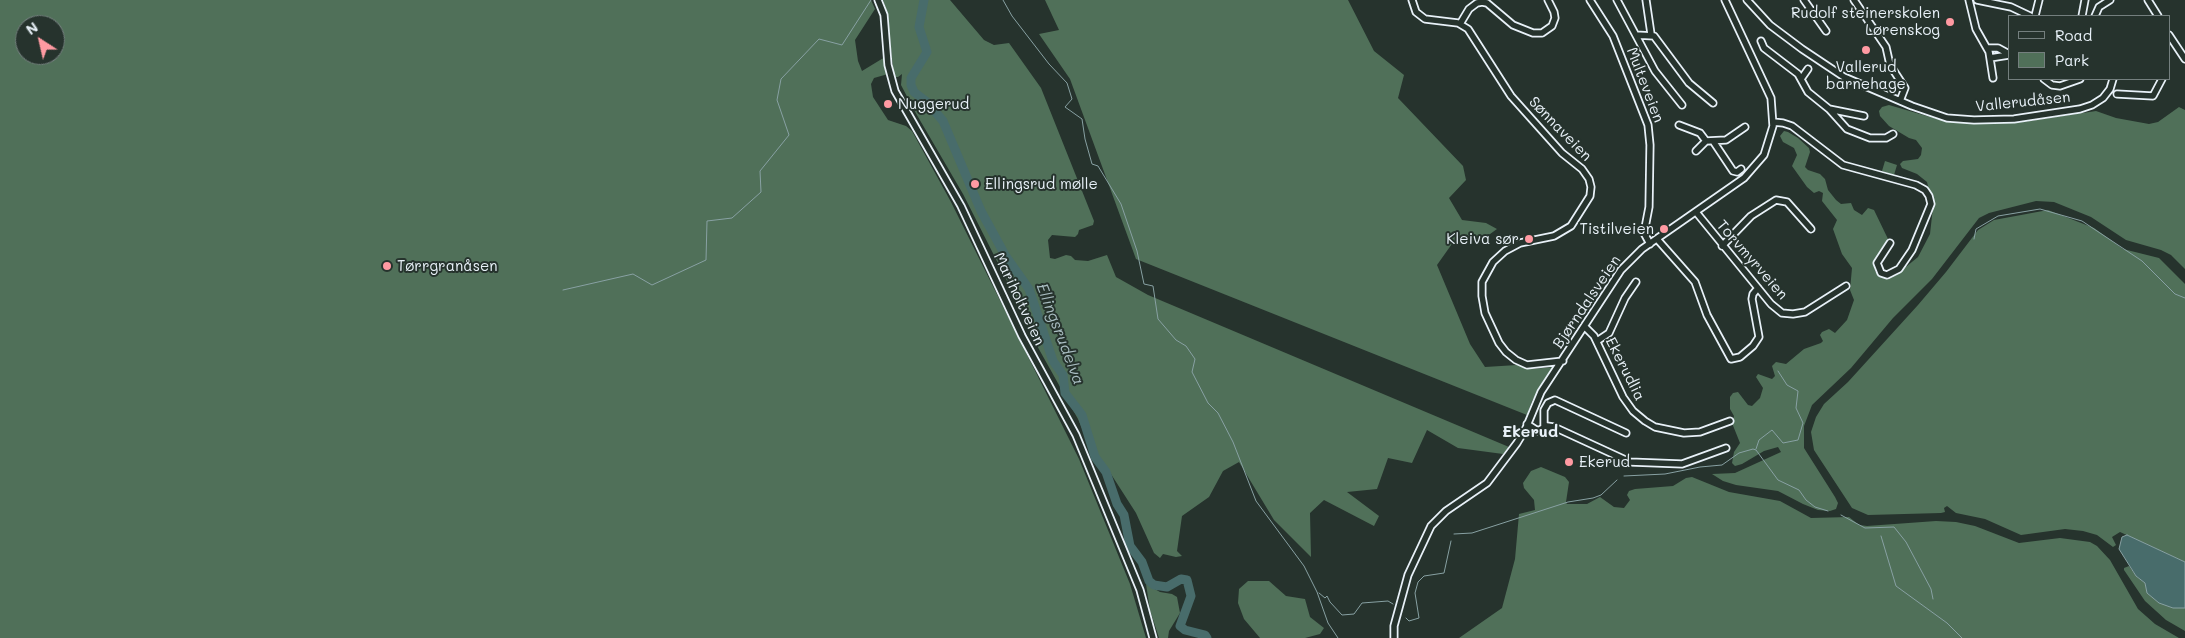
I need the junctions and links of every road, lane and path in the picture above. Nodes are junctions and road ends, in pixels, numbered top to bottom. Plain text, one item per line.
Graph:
1 (878, 0) edge
2 (1412, 0) edge
3 (1548, 0) edge
4 (1590, 0) edge
5 (1617, 0) edge
6 (1646, 0) edge
7 (1725, 0) edge
8 (1746, 0) edge
9 (1804, 0) edge
10 (1854, 0) edge
11 (1969, 0) edge
12 (1978, 0) edge
13 (2038, 0) edge
14 (2085, 0) edge
15 (2110, 0) edge
16 (2148, 0) edge
17 (1472, 3) edge
18 (2028, 15) edge
19 (2035, 15) edge
20 (2082, 15) edge
21 (2096, 15) edge
22 (2157, 15) edge
23 (1460, 24) junction
24 (1826, 31) dead end
25 (1651, 34) junction
26 (1636, 35) junction
27 (2170, 37) edge
28 (1760, 41) dead end
29 (1988, 48) junction
30 (2008, 53) edge
31 (2008, 54) edge
32 (1990, 58) junction
33 (2185, 60) edge
34 (1808, 69) dead end
35 (1994, 78) dead end
36 (1801, 80) junction
37 (2045, 80) edge
38 (2077, 80) edge
39 (2113, 80) edge
40 (2161, 80) edge
41 (2117, 94) dead end
42 (1900, 102) junction
43 (1713, 103) dead end
44 (1682, 105) dead end
45 (1828, 109) junction
46 (1864, 116) dead end
47 (1773, 122) junction
48 (1679, 125) dead end
49 (1745, 127) dead end
50 (1893, 134) dead end
51 (1706, 141) junction
52 (1713, 141) junction
53 (1696, 151) dead end
54 (1742, 168) dead end
55 (1696, 212) junction
56 (1811, 229) dead end
57 (1657, 239) junction
58 (1890, 243) dead end
59 (1650, 244) junction
60 (1722, 246) junction
61 (1636, 282) dead end
62 (1846, 286) dead end
63 (1758, 288) junction
64 (1585, 327) junction
65 (1597, 341) junction
66 (1563, 361) junction
67 (1730, 420) dead end
68 (1528, 424) junction
69 (1544, 427) junction
70 (1626, 433) dead end
71 (1726, 448) dead end
72 (1152, 638) edge
73 (1394, 638) edge

1 - 72 street, Mariholtveien
2 - 23 street
3 - 17 street
4 - 59 street, Multeveien
5 - 26 street
6 - 25 street
7 - 47 street, Bjørndalsveien
8 - 42 street, Vallerudåsen
9 - 24 street
10 - 42 street
11 - 29 street
12 - 18 street
13 - 19 street
14 - 20 street
15 - 21 street
16 - 22 street
17 - 23 street
23 - 66 street, Sønnaveien
25 - 26 street
25 - 43 street
26 - 44 street
27 - 33 street
28 - 36 street
29 - 30 street
29 - 32 street
31 - 32 street
32 - 35 street
34 - 36 street
36 - 45 street
37 - 38 street
39 - 42 street, Vallerudåsen
40 - 41 street
45 - 46 street
45 - 50 street
47 - 55 street, Bjørndalsveien
47 - 58 street
48 - 51 street
49 - 52 street
51 - 52 street
51 - 53 street
52 - 54 street
55 - 57 street, Bjørndalsveien
55 - 60 street, Torvmyrveien
56 - 60 street
57 - 59 street, Bjørndalsveien
57 - 63 street
59 - 64 street, Bjørndalsveien
60 - 63 street, Torvmyrveien
61 - 65 street
62 - 63 street, Torvmyrveien
64 - 65 street, Ekerudlia
64 - 66 street, Bjørndalsveien
65 - 67 street, Ekerudlia
66 - 68 street, Bjørndalsveien
68 - 69 street
68 - 73 street, Bjørndalsveien
69 - 70 street
69 - 71 street

